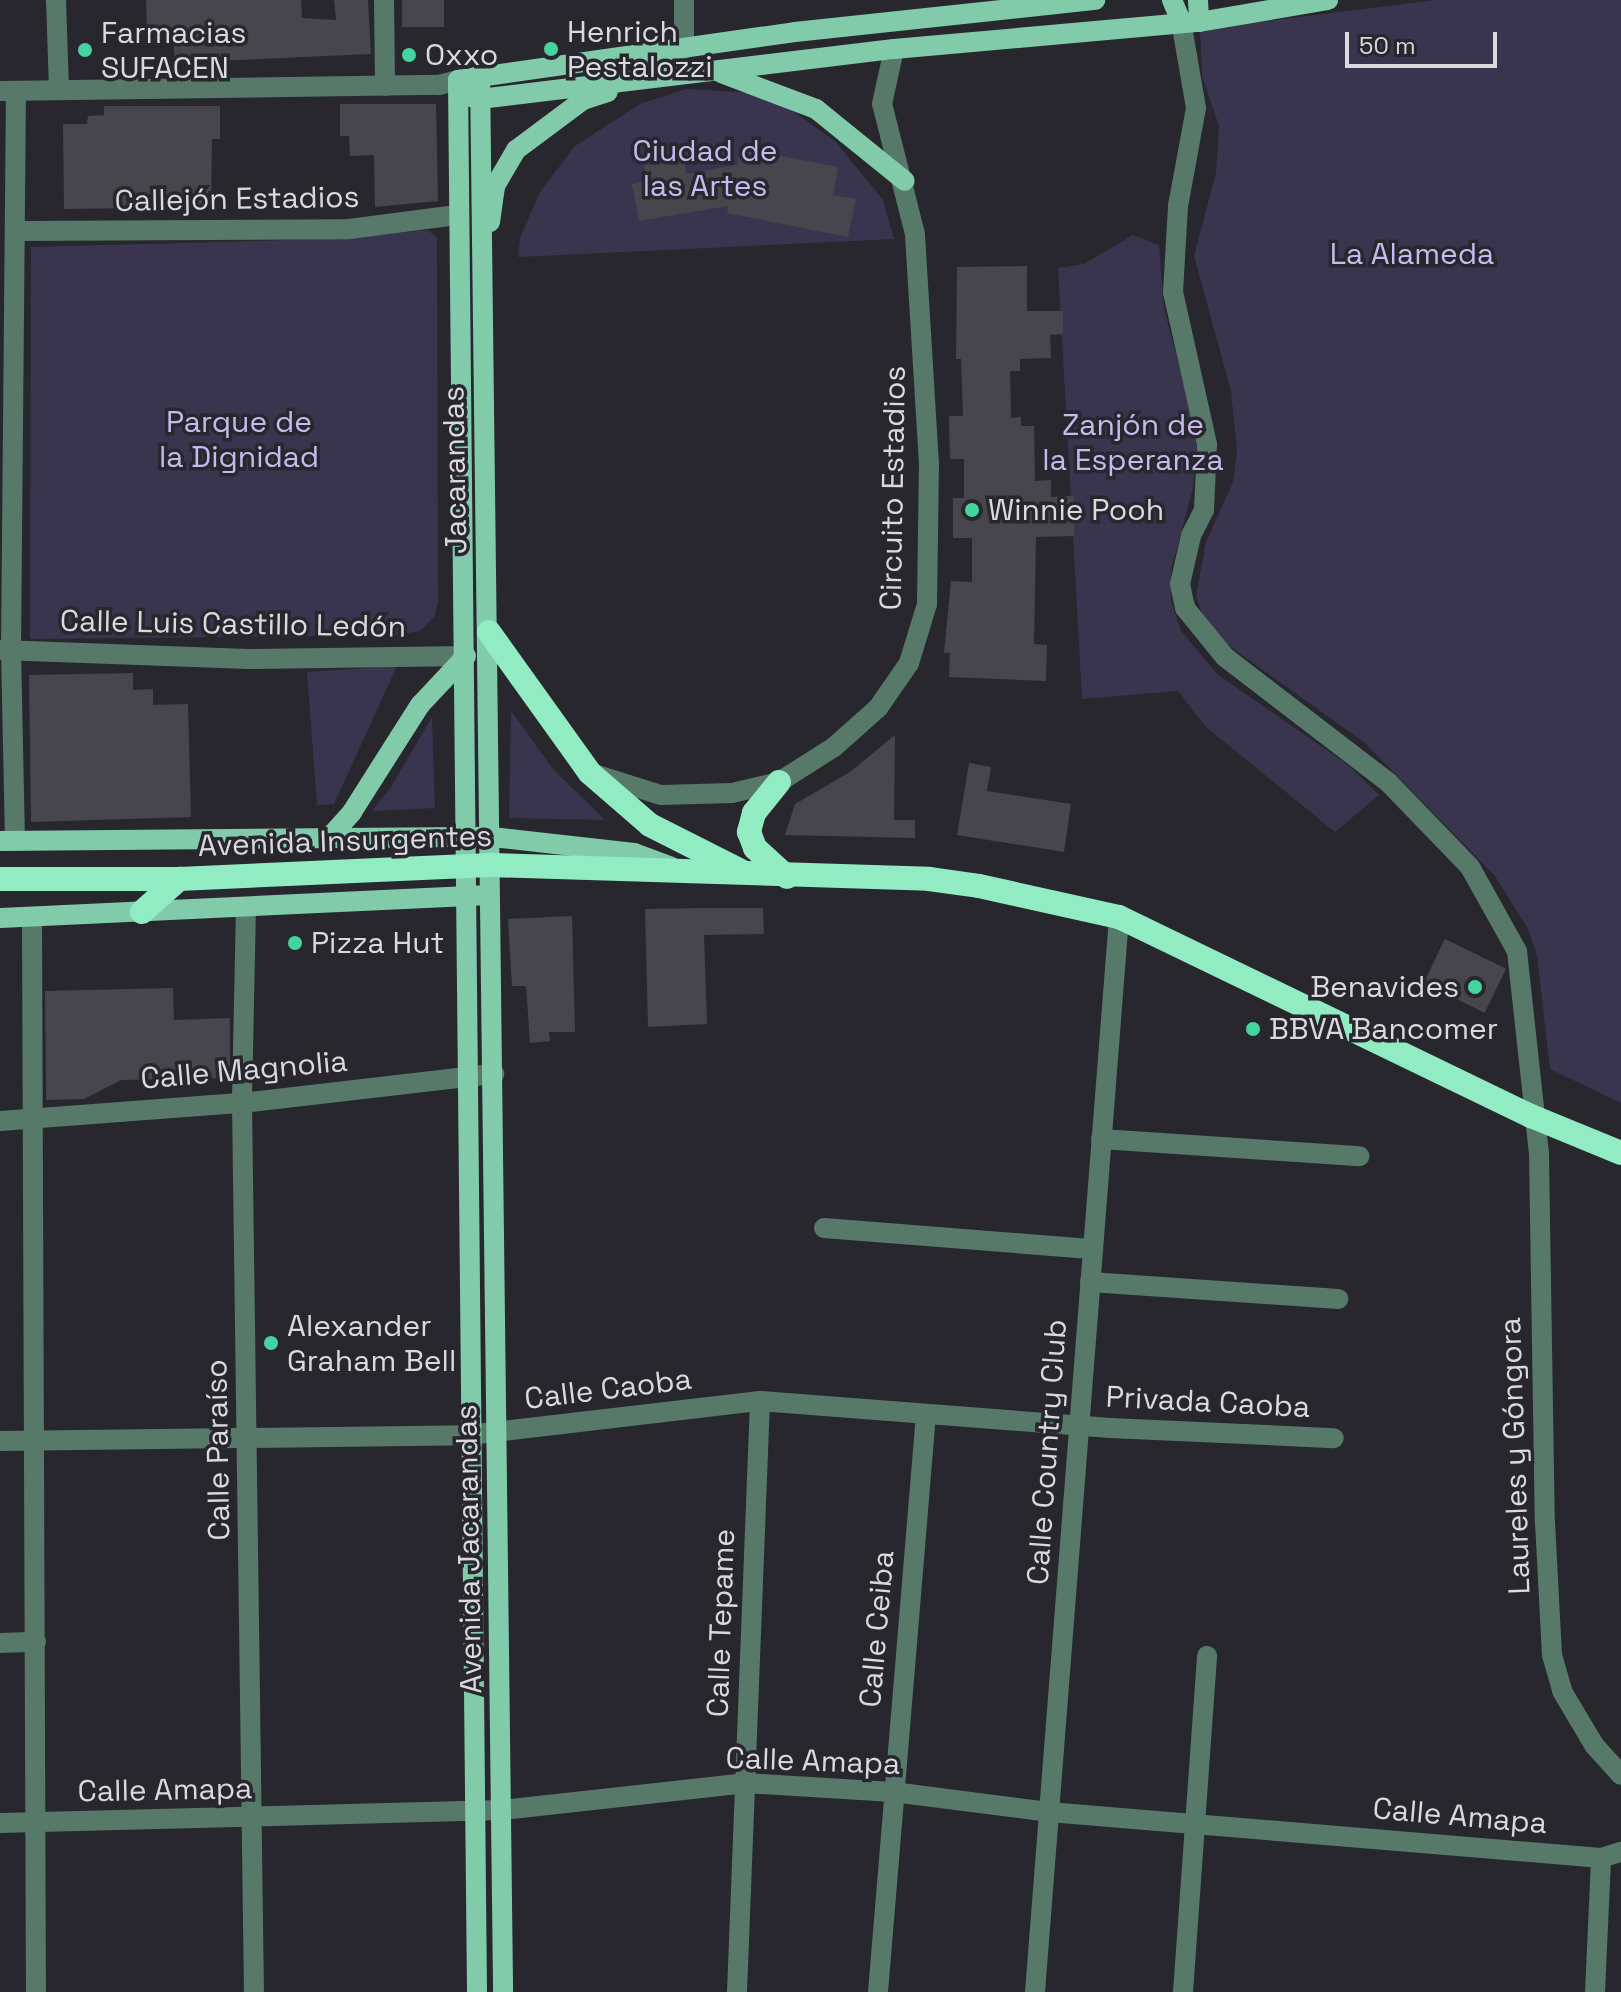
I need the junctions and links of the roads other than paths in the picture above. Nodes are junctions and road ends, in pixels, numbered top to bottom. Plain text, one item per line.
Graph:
1 (56, 0) edge
2 (384, 0) edge
3 (684, 0) edge
4 (1095, 0) edge
5 (1172, 0) edge
6 (1198, 0) edge
7 (1328, 0) edge
8 (1190, 21) junction
9 (684, 49) junction
10 (894, 49) junction
11 (714, 70) junction
12 (651, 77) junction
13 (385, 86) junction
14 (459, 89) junction
15 (59, 90) junction
16 (8, 91) edge
17 (905, 181) junction
18 (457, 215) junction
19 (18, 231) junction
20 (480, 298) junction
21 (8, 405) edge
22 (489, 632) junction
23 (6, 650) edge
24 (466, 656) junction
25 (590, 773) junction
26 (779, 782) junction
27 (466, 837) junction
28 (492, 837) junction
29 (328, 839) junction
30 (8, 841) edge
31 (478, 866) junction
32 (693, 875) junction
33 (787, 877) junction
34 (0, 879) edge
35 (179, 879) junction
36 (491, 894) junction
37 (466, 896) junction
38 (246, 907) junction
39 (142, 912) junction
40 (32, 917) junction
41 (1119, 917) junction
42 (0, 918) edge
43 (494, 1074) junction
44 (467, 1077) junction
45 (242, 1103) junction
46 (1531, 1116) junction
47 (30, 1118) junction
48 (0, 1121) edge
49 (1101, 1139) junction
50 (1621, 1153) edge
51 (1359, 1156) dead end
52 (824, 1228) dead end
53 (1093, 1249) junction
54 (1090, 1282) junction
55 (1338, 1299) dead end
56 (760, 1401) junction
57 (926, 1414) junction
58 (1079, 1425) junction
59 (496, 1433) junction
60 (469, 1435) junction
61 (1334, 1438) dead end
62 (248, 1440) junction
63 (0, 1441) edge
64 (33, 1441) junction
65 (36, 1642) junction
66 (0, 1643) edge
67 (1207, 1656) dead end
68 (1621, 1775) edge
69 (745, 1783) junction
70 (893, 1792) junction
71 (502, 1810) junction
72 (475, 1811) junction
73 (1049, 1812) junction
74 (251, 1819) junction
75 (1195, 1822) junction
76 (0, 1823) edge
77 (34, 1823) junction
78 (1611, 1855) edge
79 (36, 1992) edge
80 (254, 1992) edge
81 (477, 1992) edge
82 (503, 1992) edge
83 (737, 1992) edge
84 (878, 1992) edge
85 (1035, 1992) edge
86 (1184, 1992) edge
87 (1595, 1992) edge

1 - 15 street
2 - 13 street
3 - 9 street
4 - 9 main road
5 - 8 main road
6 - 8 main road
7 - 8 main road
8 - 10 main road
8 - 46 street, Laureles y Góngora
9 - 14 main road
10 - 11 main road
10 - 17 street, Circuito Estadios
11 - 12 main road
11 - 17 main road
12 - 14 main road
12 - 20 main road
13 - 14 street
13 - 15 street
14 - 18 main road, Jacarandas
14 - 20 main road, Jacarandas
15 - 16 street
16 - 19 street
17 - 26 street, Circuito Estadios
18 - 19 street, Callejón Estadios
18 - 24 main road, Jacarandas
19 - 21 street
20 - 22 main road, Jacarandas
21 - 23 street
22 - 25 highway
22 - 28 main road, Jacarandas
23 - 24 street, Calle Luis Castillo Ledón
23 - 30 street
24 - 27 main road, Jacarandas
24 - 29 main road
25 - 26 street, Circuito Estadios
25 - 33 highway
26 - 33 highway
27 - 28 main road, Avenida Insurgentes
27 - 29 main road, Avenida Insurgentes
27 - 31 main road, Jacarandas
28 - 31 main road, Jacarandas
28 - 32 main road, Avenida Insurgentes
29 - 30 main road, Avenida Insurgentes
31 - 32 highway, Avenida Insurgentes
31 - 35 highway, Avenida Insurgentes
31 - 36 main road, Avenida Jacarandas
31 - 37 main road, Avenida Jacarandas
32 - 33 highway, Avenida Insurgentes
33 - 41 highway, Avenida Insurgentes
34 - 35 highway, Avenida Insurgentes
35 - 39 highway
36 - 37 main road
36 - 43 main road, Avenida Jacarandas
37 - 38 main road
37 - 44 main road, Avenida Jacarandas
38 - 39 main road
38 - 45 street, Calle Paraíso
39 - 40 main road
40 - 42 main road
40 - 47 street
41 - 46 highway, Avenida Insurgentes
41 - 49 street, Calle Country Club
43 - 44 street, Calle Magnolia
43 - 59 main road, Avenida Jacarandas
44 - 45 street, Calle Magnolia
44 - 60 main road, Avenida Jacarandas
45 - 47 street, Calle Magnolia
45 - 62 street, Calle Paraíso
46 - 50 highway, Avenida Insurgentes
46 - 68 street, Laureles y Góngora
47 - 48 street, Calle Magnolia
47 - 64 street
49 - 51 street
49 - 53 street, Calle Country Club
52 - 53 street
53 - 54 street, Calle Country Club
54 - 55 street
54 - 58 street, Calle Country Club
56 - 57 street, Calle Caoba
56 - 59 street, Calle Caoba
56 - 69 street, Calle Tepame
57 - 58 street, Calle Caoba
57 - 70 street, Calle Ceiba
58 - 61 street, Privada Caoba
58 - 73 street, Calle Country Club
59 - 60 street, Calle Caoba
59 - 71 main road, Avenida Jacarandas
60 - 62 street, Calle Caoba
60 - 72 main road, Avenida Jacarandas
62 - 64 street, Calle Caoba
62 - 74 street, Calle Paraíso
63 - 64 street, Calle Caoba
64 - 65 street
65 - 66 street
65 - 77 street
67 - 75 street
69 - 70 street, Calle Amapa
69 - 71 street, Calle Amapa
69 - 83 street, Calle Tepame
70 - 73 street, Calle Amapa
70 - 84 street, Calle Ceiba
71 - 72 street, Calle Amapa
71 - 82 main road, Avenida Jacarandas
72 - 74 street, Calle Amapa
72 - 81 main road, Avenida Jacarandas
73 - 75 street, Calle Amapa
73 - 85 street, Calle Country Club
74 - 77 street, Calle Amapa
74 - 80 street, Calle Paraíso
75 - 78 street, Calle Amapa
75 - 86 street
76 - 77 street, Calle Amapa
77 - 79 street
78 - 87 street

